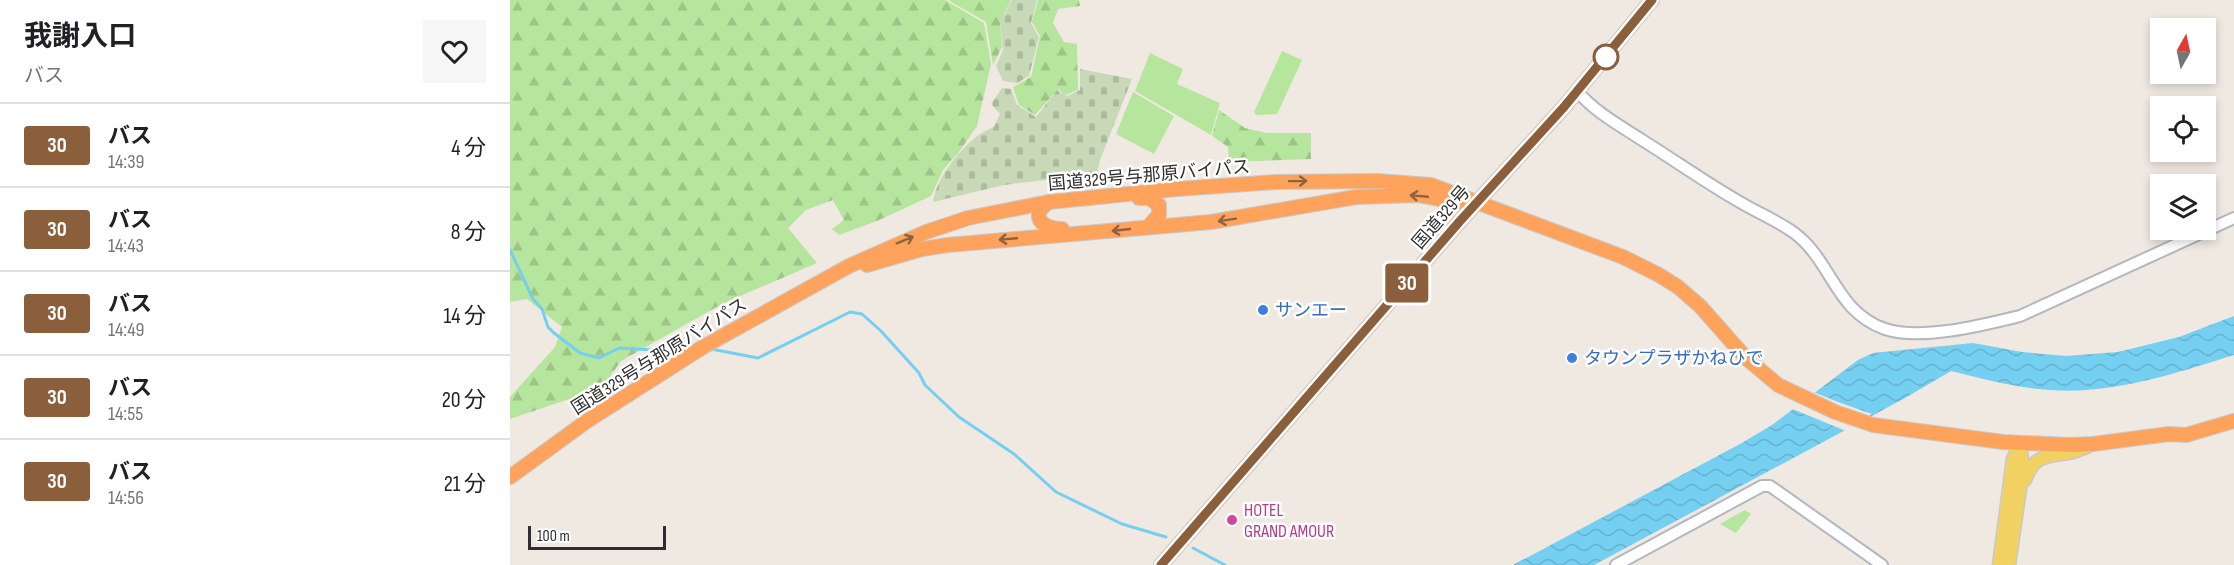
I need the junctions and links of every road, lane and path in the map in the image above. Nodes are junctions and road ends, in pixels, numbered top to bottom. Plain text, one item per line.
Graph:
1 (1652, 0) edge
2 (1577, 91) junction
3 (1118, 194) junction
4 (1049, 202) junction
5 (1477, 202) junction
6 (2234, 218) edge
7 (1148, 227) junction
8 (1088, 232) junction
9 (834, 276) junction
10 (2234, 412) edge
11 (2234, 421) edge
12 (2169, 434) junction
13 (2020, 444) junction
14 (2093, 444) junction
15 (510, 477) edge
16 (2017, 500) junction
17 (1161, 565) edge
18 (1616, 565) edge
19 (1882, 565) edge
20 (1999, 565) edge
21 (2009, 565) edge

1 - 2 highway, 国道329号
2 - 5 highway, 国道329号
2 - 6 street
3 - 4 highway, 国道329号与那原バイパス
3 -> 5 highway, 国道329号与那原バイパス
3 - 7 highway
4 - 8 highway
9 -> 4 highway, 国道329号与那原バイパス
5 -> 7 highway, 国道329号与那原バイパス
5 - 13 highway, 国道329号与那原バイパス
5 - 17 highway, 国道329号
7 -> 8 highway, 国道329号与那原バイパス
8 -> 9 highway, 国道329号与那原バイパス
9 - 15 highway, 国道329号与那原バイパス
10 - 12 highway, 国道329号与那原バイパス
11 - 12 highway, 国道329号与那原バイパス
12 - 14 highway, 国道329号与那原バイパス
13 - 14 highway, 国道329号与那原バイパス
13 - 16 main road
13 - 20 main road
14 - 16 main road
16 - 21 main road
18 - 19 street

